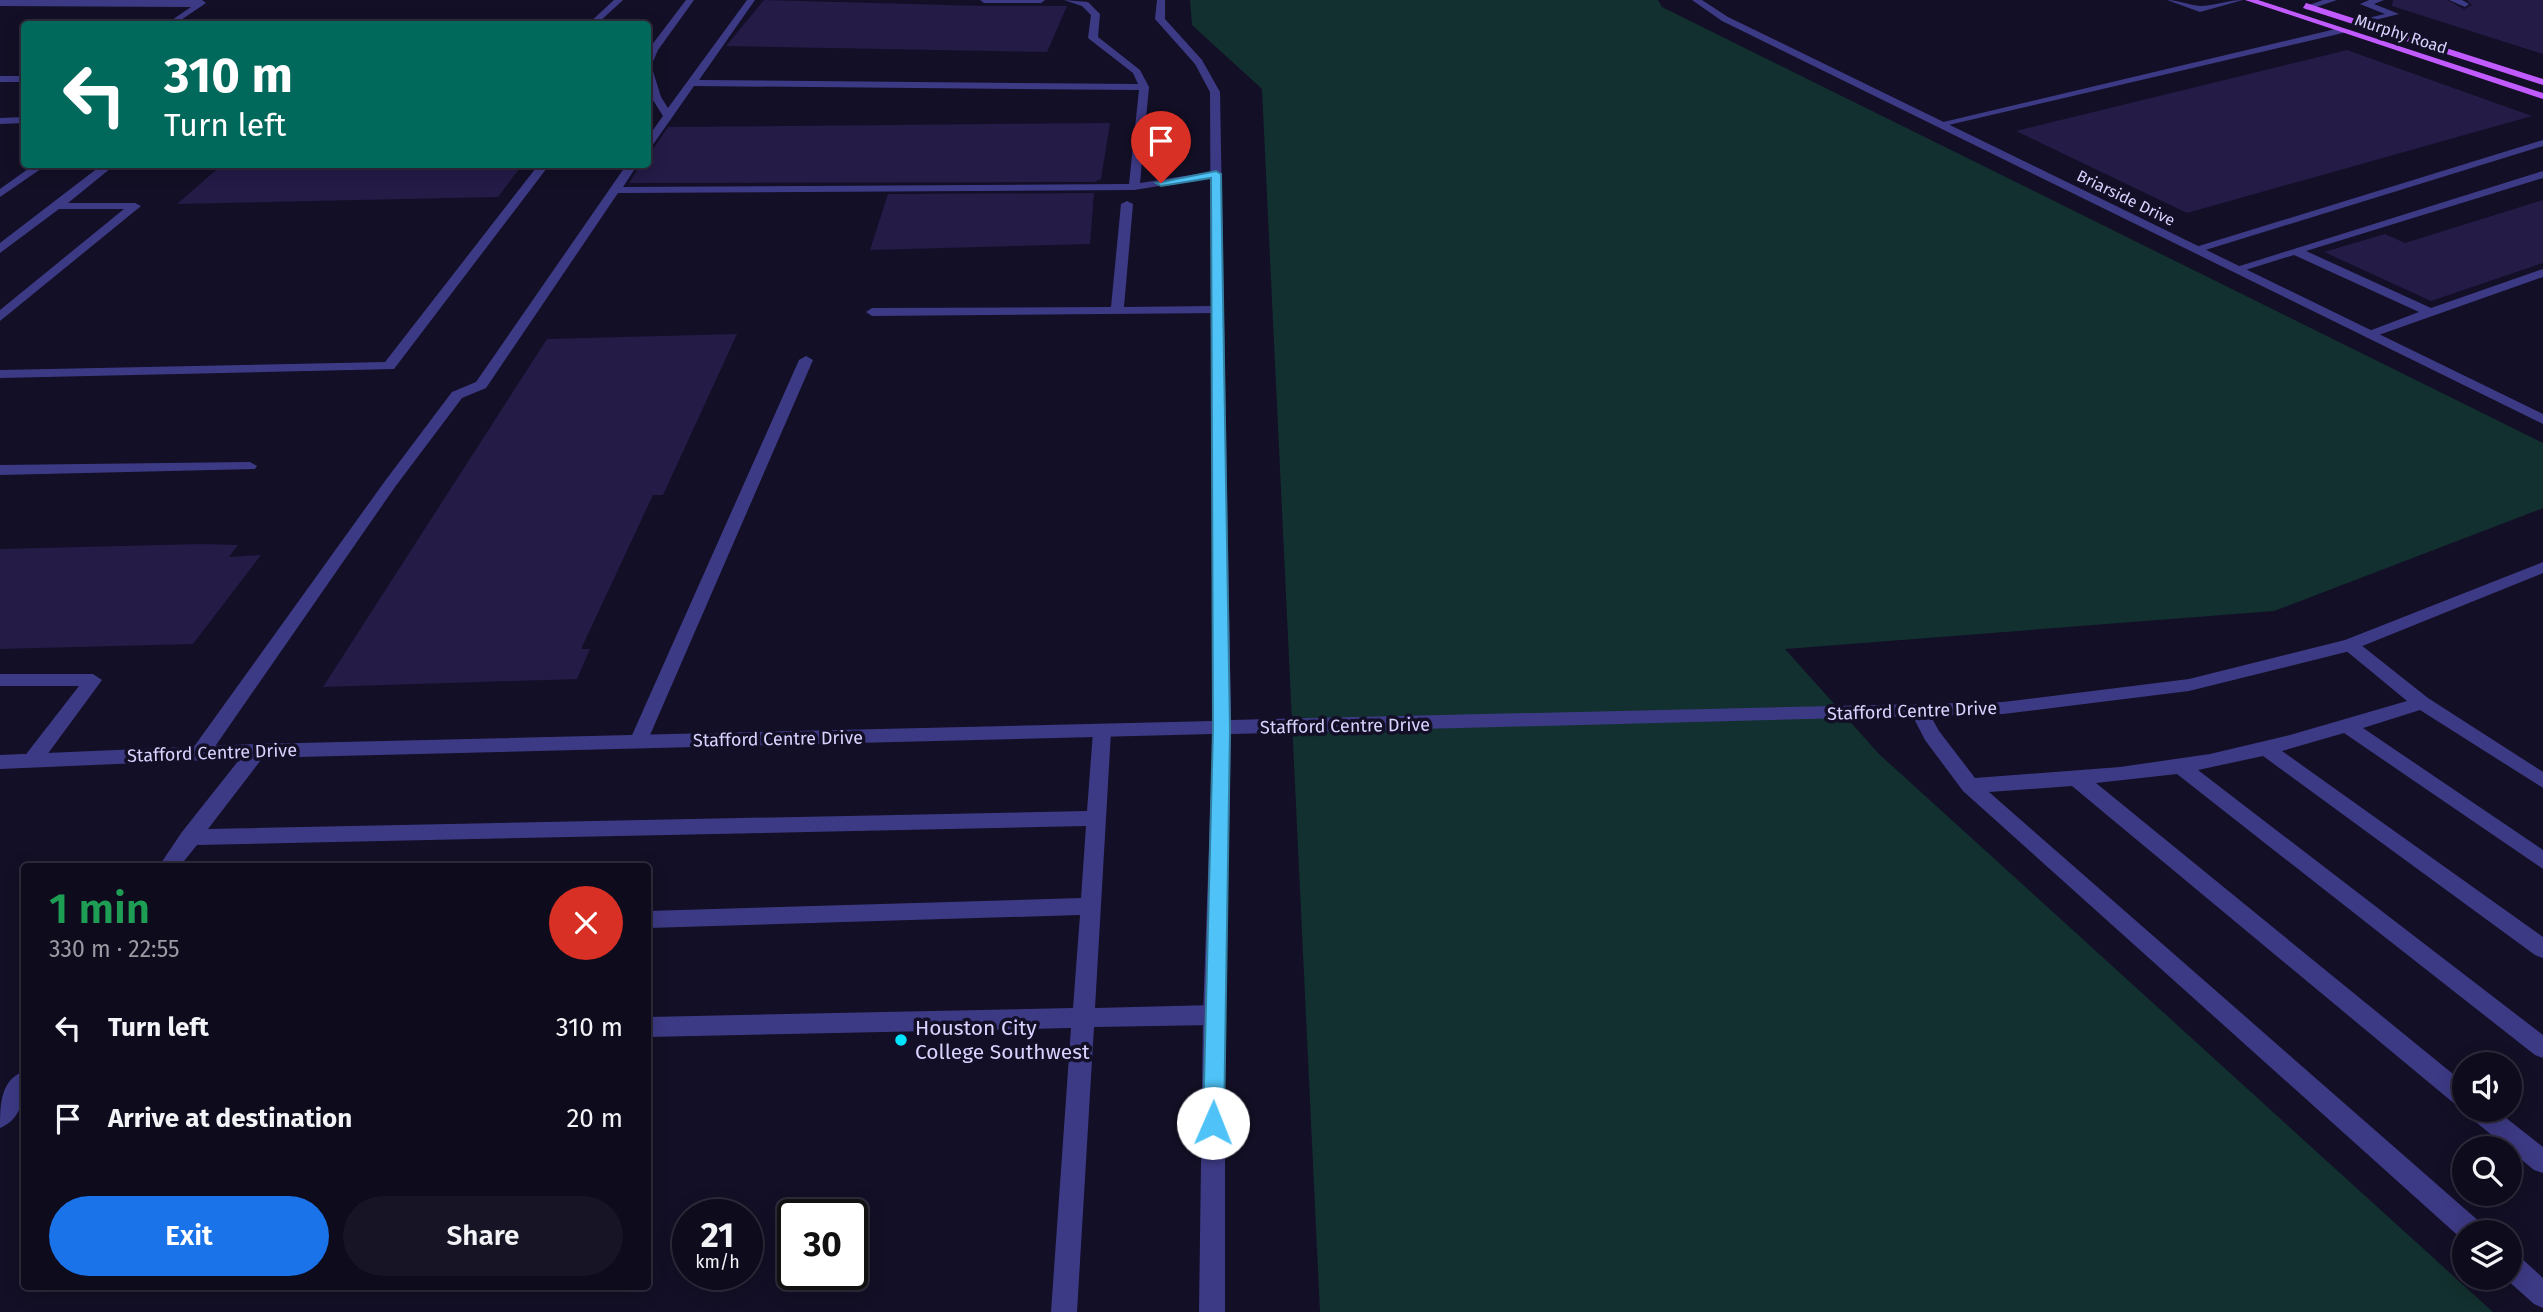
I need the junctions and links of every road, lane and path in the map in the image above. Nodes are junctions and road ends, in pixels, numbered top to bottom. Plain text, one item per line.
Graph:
1 (619, 0) edge
2 (690, 0) edge
3 (751, 0) edge
4 (984, 0) edge
5 (1041, 0) edge
6 (1068, 0) edge
7 (1161, 0) edge
8 (1696, 0) edge
9 (2171, 0) edge
10 (2239, 0) edge
11 (2249, 0) edge
12 (2261, 0) edge
13 (2333, 0) edge
14 (2381, 0) edge
15 (2453, 0) edge
16 (203, 2) edge
17 (5, 3) edge
18 (2296, 3) dead end
19 (2465, 4) dead end
20 (2307, 7) junction
21 (0, 9) edge
22 (174, 21) edge
23 (595, 21) edge
24 (2358, 23) junction
25 (2340, 31) junction
26 (651, 56) edge
27 (2496, 68) junction
28 (0, 79) edge
29 (21, 79) edge
30 (651, 81) edge
31 (2543, 82) edge
32 (691, 83) junction
33 (1144, 87) junction
34 (2543, 96) edge
35 (668, 116) junction
36 (21, 120) edge
37 (0, 121) edge
38 (1940, 124) junction
39 (651, 141) edge
40 (2543, 143) edge
41 (37, 168) edge
42 (106, 168) edge
43 (542, 168) edge
44 (630, 168) edge
45 (1216, 174) junction
46 (2543, 174) edge
47 (1134, 187) junction
48 (615, 190) junction
49 (0, 194) edge
50 (1127, 204) dead end
51 (56, 206) junction
52 (3, 243) edge
53 (2195, 249) junction
54 (2296, 251) junction
55 (2236, 269) junction
56 (2543, 272) edge
57 (2521, 280) junction
58 (2543, 290) edge
59 (1217, 310) junction
60 (1117, 311) junction
61 (872, 312) dead end
62 (2430, 312) junction
63 (0, 317) edge
64 (2368, 334) junction
65 (806, 360) dead end
66 (0, 373) edge
67 (2543, 420) edge
68 (250, 466) dead end
69 (0, 470) edge
70 (2543, 566) edge
71 (2350, 645) junction
72 (0, 680) edge
73 (2422, 702) junction
74 (1919, 711) junction
75 (2347, 726) junction
76 (1222, 729) junction
77 (1102, 732) junction
78 (638, 743) junction
79 (2265, 748) junction
80 (257, 751) junction
81 (200, 753) junction
82 (34, 758) junction
83 (0, 762) edge
84 (2179, 766) junction
85 (2076, 778) junction
86 (2543, 781) edge
87 (1970, 786) junction
88 (1097, 818) junction
89 (189, 837) junction
90 (2543, 861) edge
91 (171, 863) edge
92 (1091, 906) junction
93 (651, 919) edge
94 (2543, 949) edge
95 (1214, 1015) junction
96 (1084, 1018) junction
97 (651, 1027) edge
98 (2543, 1048) edge
99 (21, 1086) edge
100 (2452, 1087) edge
101 (0, 1117) edge
102 (2494, 1122) edge
103 (2543, 1162) edge
104 (2458, 1220) edge
105 (2522, 1276) edge
106 (2543, 1295) edge
107 (1064, 1312) edge
108 (1212, 1312) edge

1 - 23 street
2 - 26 street
3 - 32 street
4 - 5 street
6 - 33 street
7 - 45 street
8 - 38 street, Briarside Drive
9 - 10 street
11 - 25 main road, Murphy Road
12 - 24 main road
13 - 20 street
14 - 24 street
15 - 19 street
16 - 17 street
16 - 22 street
17 - 21 street
18 - 20 main road, Murphy Road
20 - 24 main road, Murphy Road
24 - 27 main road, Murphy Road
25 - 27 main road
25 - 34 main road, Murphy Road
25 - 38 street
27 - 31 main road, Murphy Road
28 - 29 street
30 - 35 street
32 - 33 street
32 - 35 street
33 - 47 street
35 - 39 street
36 - 37 street
38 - 53 street, Briarside Drive
40 - 53 street
41 - 49 street
42 - 51 street
43 - 66 street
44 - 48 street
45 - 47 street
45 - 59 street
46 - 54 street
47 - 48 street
48 - 81 street
50 - 60 street
51 - 52 street
51 - 63 street
53 - 55 street, Briarside Drive
54 - 55 street
54 - 62 street
55 - 64 street, Briarside Drive
56 - 57 street
57 - 58 street
57 - 62 street
59 - 60 street
59 - 76 street
60 - 61 street
62 - 64 street
64 - 67 street, Briarside Drive
65 - 78 street
68 - 69 street
70 - 71 street, Stafford Centre Drive
71 - 73 street
71 - 74 street, Stafford Centre Drive
72 - 82 street
73 - 75 street
73 - 86 street
74 - 76 street, Stafford Centre Drive
74 - 87 street
75 - 79 street
75 - 90 street
76 - 77 street, Stafford Centre Drive
76 - 95 street
77 - 78 street, Stafford Centre Drive
77 - 88 street
78 - 80 street, Stafford Centre Drive
79 - 84 street
79 - 94 street
80 - 81 street, Stafford Centre Drive
80 - 89 street
81 - 82 street, Stafford Centre Drive
82 - 83 street, Stafford Centre Drive
84 - 85 street
84 - 98 street
85 - 87 street
85 - 100 street
87 - 104 street
88 - 89 street
88 - 92 street
89 - 91 street
92 - 93 street
92 - 96 street
95 - 96 street
95 - 108 street
96 - 97 street
96 - 107 street
99 - 101 street
102 - 103 street
105 - 106 street

